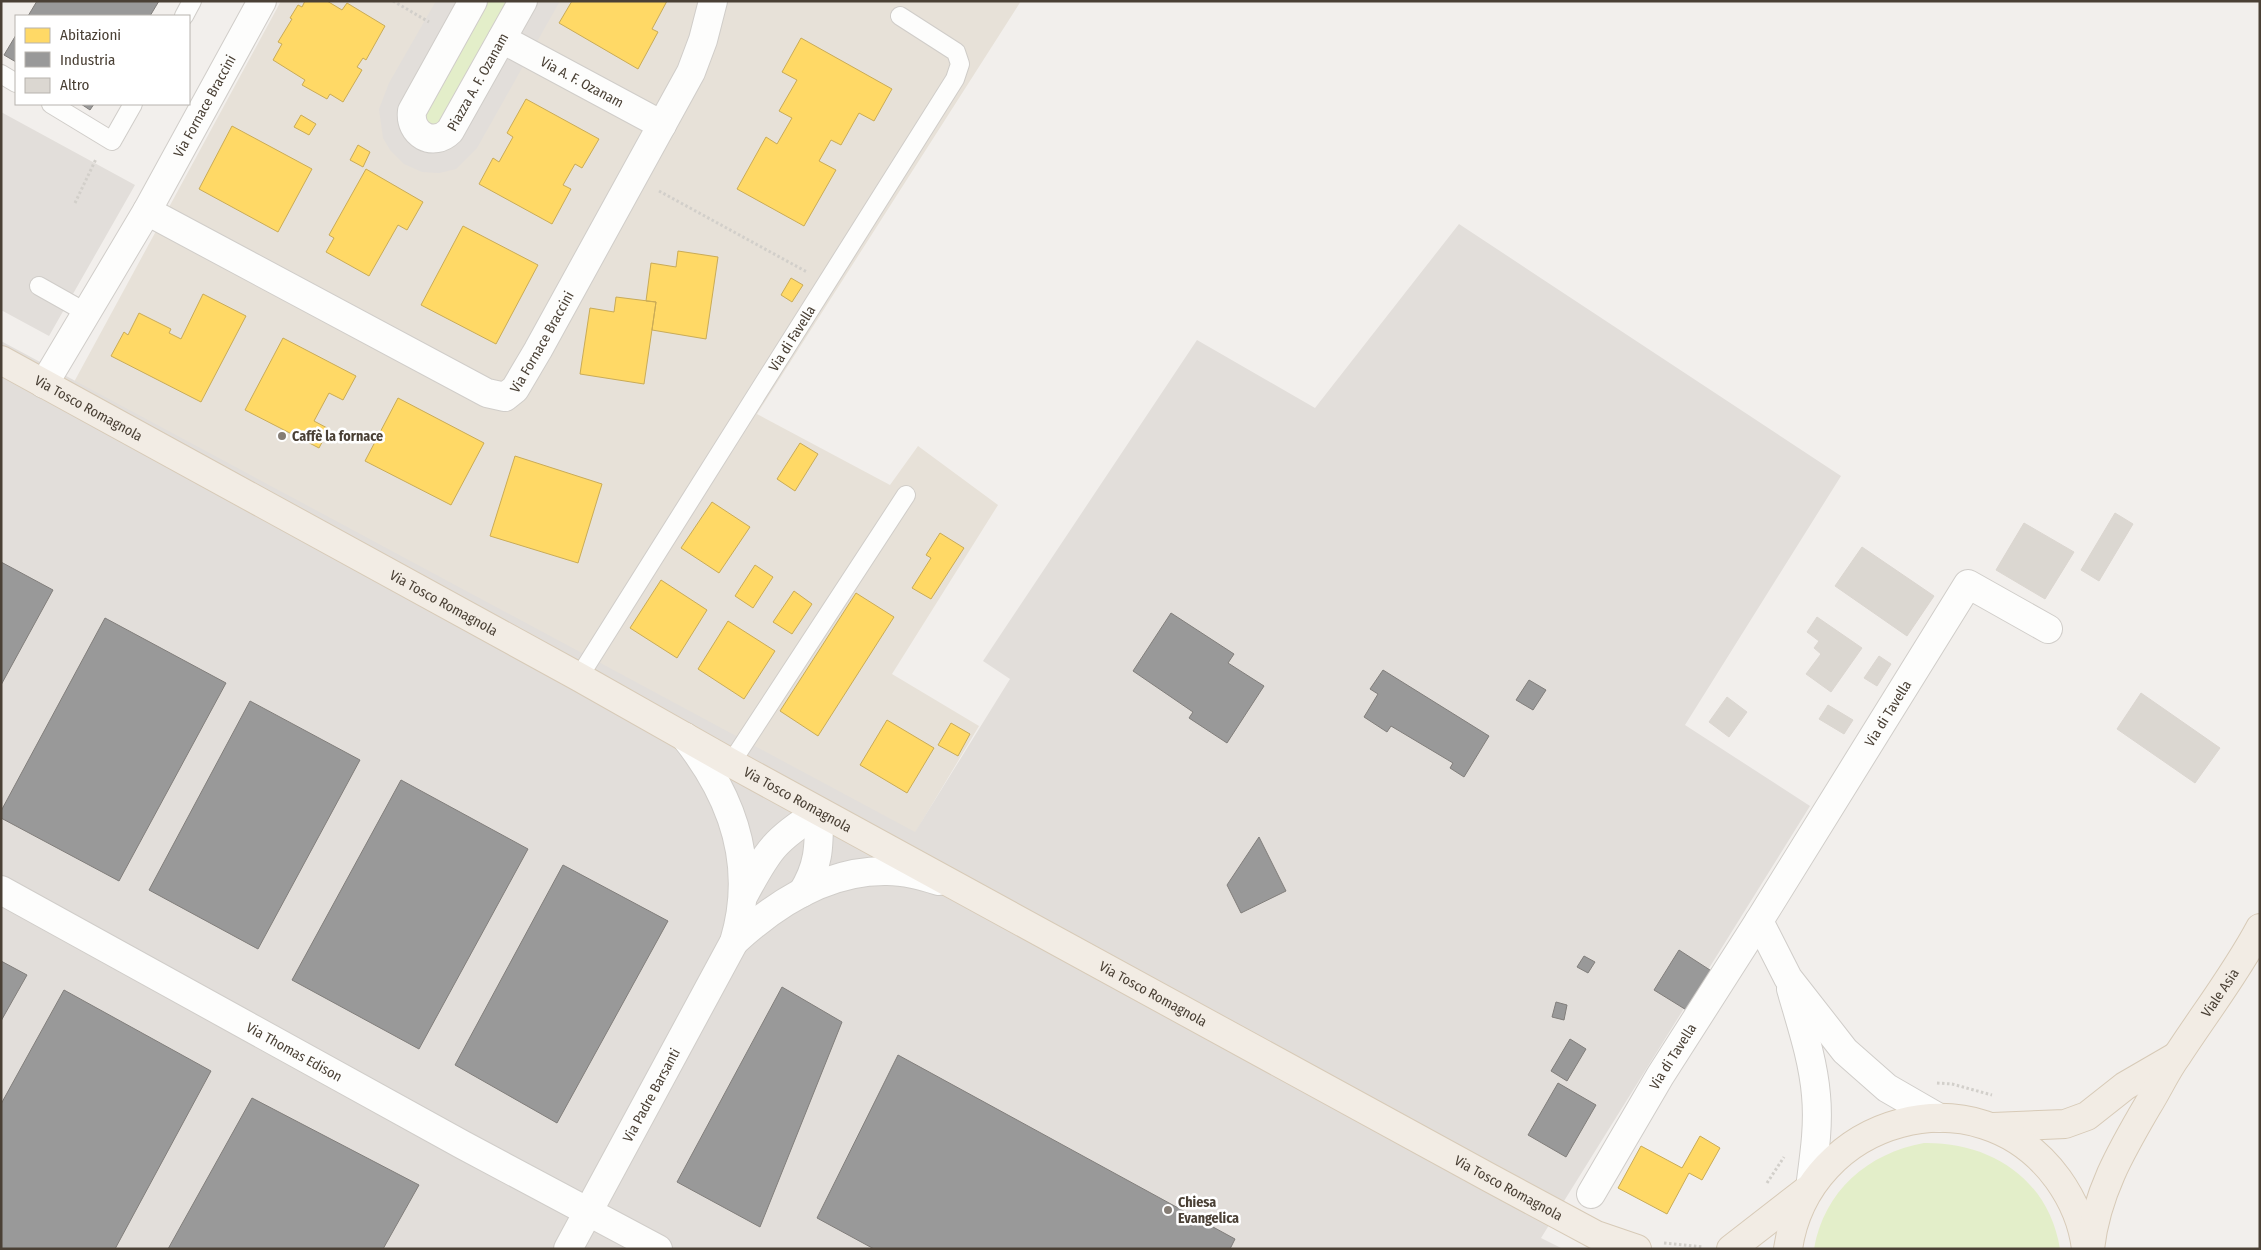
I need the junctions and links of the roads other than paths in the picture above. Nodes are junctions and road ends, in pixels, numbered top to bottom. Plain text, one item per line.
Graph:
1 (192, 1) edge
2 (262, 1) edge
3 (473, 1) edge
4 (523, 1) edge
5 (713, 1) edge
6 (185, 15) edge
7 (900, 16) dead end
8 (502, 40) junction
9 (1, 74) edge
10 (15, 82) edge
11 (52, 105) edge
12 (132, 105) edge
13 (662, 125) junction
14 (147, 211) junction
15 (39, 286) dead end
16 (87, 313) junction
17 (1, 360) edge
18 (44, 384) junction
19 (906, 495) dead end
20 (2048, 629) dead end
21 (579, 677) junction
22 (685, 737) junction
23 (731, 763) junction
24 (819, 812) junction
25 (952, 884) junction
26 (1, 890) edge
27 (802, 893) junction
28 (744, 895) junction
29 (1759, 921) junction
30 (2260, 928) edge
31 (734, 942) junction
32 (1788, 978) junction
33 (2176, 1056) junction
34 (1939, 1118) junction
35 (1989, 1127) junction
36 (1810, 1188) junction
37 (1591, 1194) dead end
38 (589, 1211) junction
39 (1605, 1242) edge
40 (1722, 1247) edge
41 (568, 1249) edge
42 (658, 1249) edge
43 (1637, 1249) edge
44 (1788, 1249) edge
45 (2088, 1249) edge

1 - 6 lane
2 - 14 street, Via Fornace Braccini
3 - 8 street, Piazza A. F. Ozanam
4 - 8 street, Piazza A. F. Ozanam
5 - 13 street, Via Fornace Braccini
7 - 21 lane, Via di Favella
8 - 13 street, Via A. F. Ozanam
9 - 10 lane
11 - 12 lane
13 - 14 street, Via Fornace Braccini
14 - 16 street, Via Fornace Braccini
15 - 16 lane
16 - 18 street, Via Fornace Braccini
17 - 18 main road, Via Tosco Romagnola
18 - 21 main road, Via Tosco Romagnola
19 - 23 lane
20 - 29 street, Via di Tavella
21 - 22 main road, Via Tosco Romagnola
22 - 23 main road, Via Tosco Romagnola
22 - 28 street, Via Padre Barsanti
23 - 24 main road, Via Tosco Romagnola
24 - 25 main road, Via Tosco Romagnola
24 - 27 street
24 - 28 street, Via Padre Barsanti
25 - 27 street, Via Padre Barsanti
25 - 39 main road, Via Tosco Romagnola
26 - 38 street, Via Thomas Edison
27 - 31 street, Via Padre Barsanti
28 - 31 street, Via Padre Barsanti
29 - 32 street
29 - 37 street, Via di Tavella
30 - 33 main road, Viale Asia
31 - 38 street, Via Padre Barsanti
32 - 34 street
32 - 36 street
33 - 35 main road
33 - 45 main road, Viale Asia
34 - 35 main road
34 - 36 main road
35 - 45 main road
36 - 40 main road
36 - 44 main road
38 - 41 street, Via Padre Barsanti
38 - 42 street, Via Thomas Edison
39 - 43 main road, Via Tosco Romagnola

